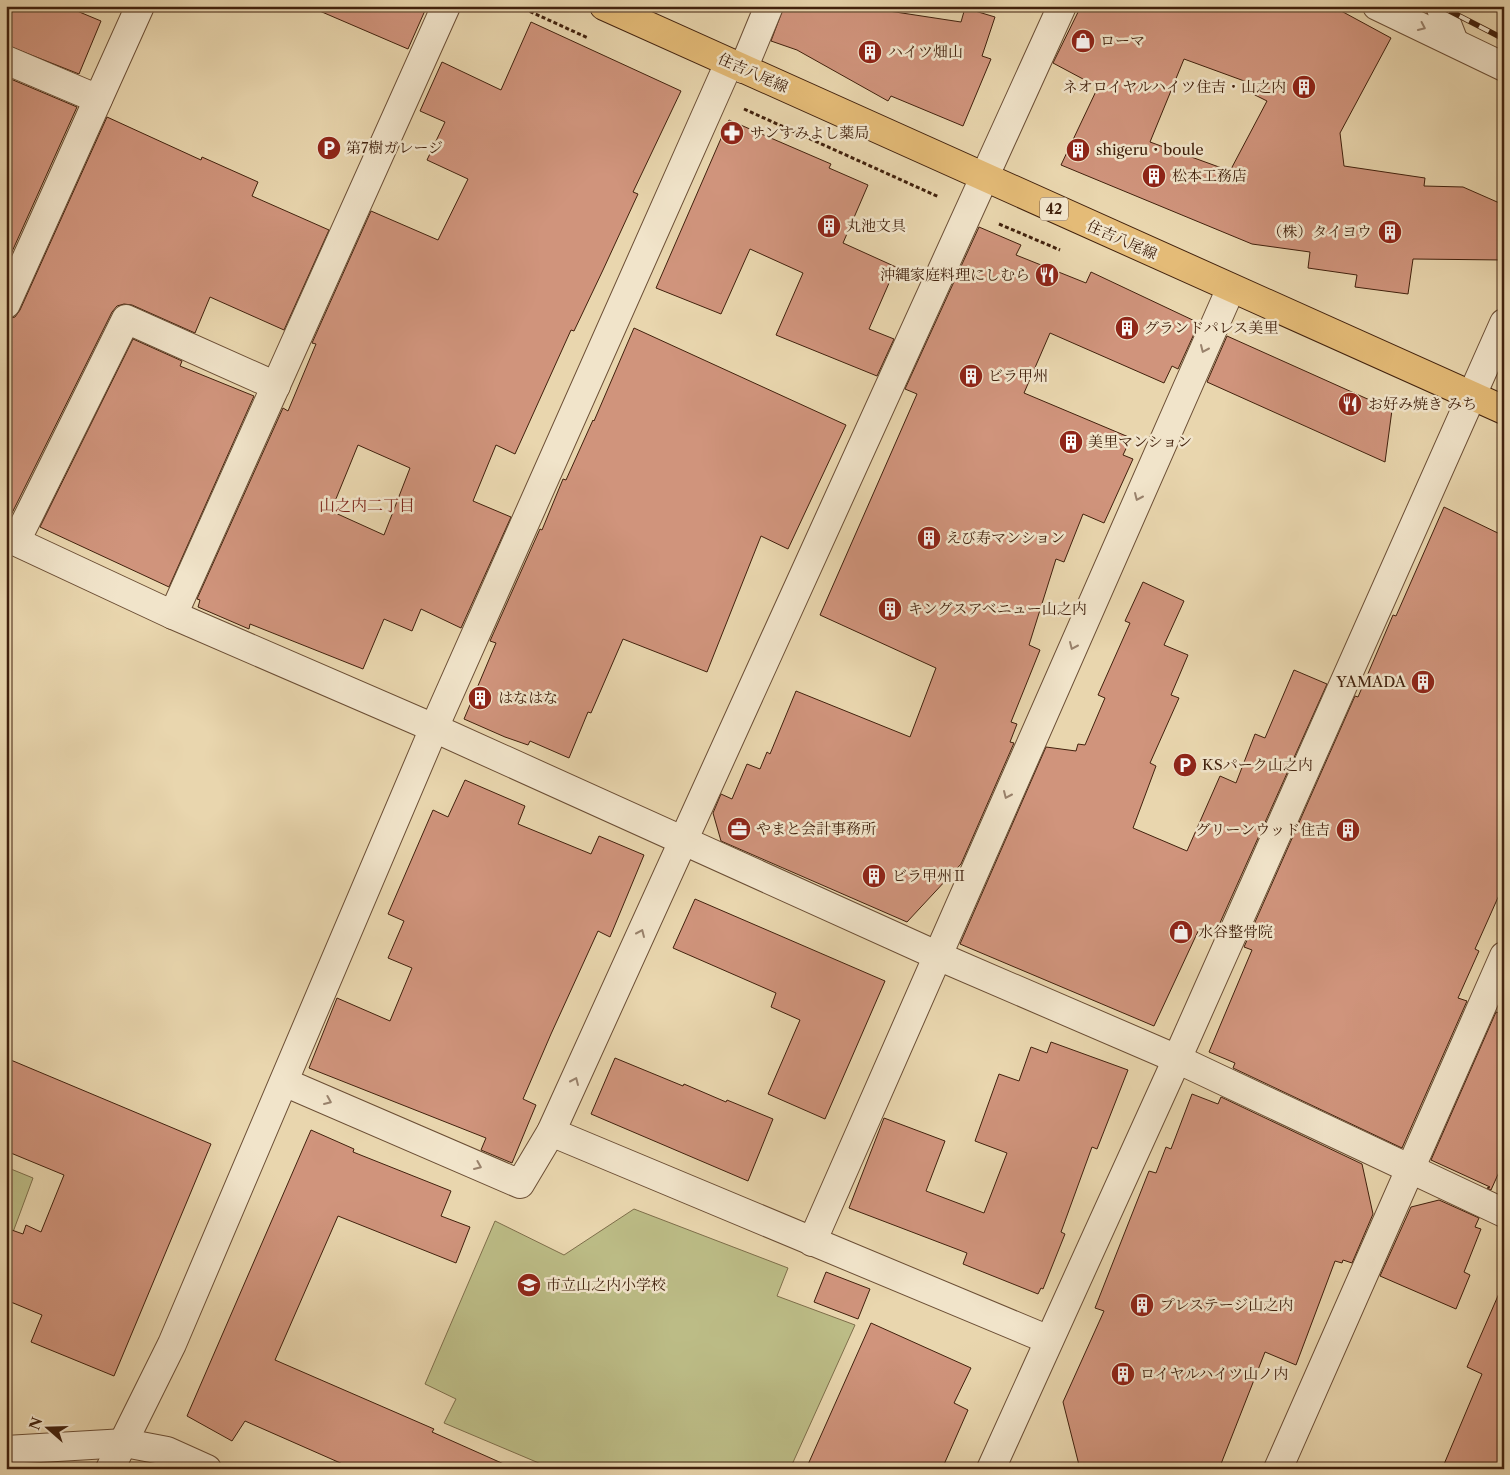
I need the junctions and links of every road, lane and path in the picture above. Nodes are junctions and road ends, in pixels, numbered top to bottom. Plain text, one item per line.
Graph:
1 (140, 6) edge
2 (446, 6) edge
3 (604, 6) edge
4 (769, 6) edge
5 (1062, 6) edge
6 (1377, 6) edge
7 (1440, 6) edge
8 (1454, 42) junction
9 (6, 60) edge
10 (736, 66) junction
11 (1504, 67) edge
12 (98, 99) junction
13 (984, 178) junction
14 (1231, 288) junction
15 (8, 297) edge
16 (1504, 323) edge
17 (276, 386) junction
18 (1472, 396) junction
19 (1504, 410) edge
20 (11, 539) edge
21 (173, 615) junction
22 (434, 728) junction
23 (682, 842) junction
24 (937, 955) junction
25 (1504, 956) edge
26 (1177, 1059) junction
27 (284, 1082) junction
28 (552, 1132) junction
29 (1409, 1170) junction
30 (1504, 1213) edge
31 (812, 1242) junction
32 (1050, 1340) junction
33 (125, 1442) junction
34 (6, 1450) edge
35 (110, 1469) edge
36 (207, 1469) edge
37 (991, 1469) edge
38 (1278, 1469) edge

1 - 12 street
2 - 17 street
3 - 10 main road, 住吉八尾線 / 42
4 - 10 street
5 - 13 street
6 -> 8 street
7 - 8 street
8 - 11 street
9 - 12 street
10 - 13 main road, 住吉八尾線 / 42
10 - 22 street
12 - 15 street
13 - 14 main road, 住吉八尾線 / 42
13 - 23 street
14 - 18 main road, 住吉八尾線 / 42
14 -> 24 street
16 - 18 street
17 - 20 street
17 - 21 street
18 - 19 main road, 住吉八尾線 / 42
18 - 26 street
20 - 21 street
21 - 22 street
22 - 23 street
22 - 27 street
23 - 24 street
28 -> 23 street
24 - 26 street
24 - 31 street
25 - 29 street
26 - 29 street
26 - 32 street
27 -> 28 street
27 - 33 street
28 - 31 street
29 - 30 street
29 - 38 street
31 - 32 street
32 - 37 street
33 - 34 street
33 - 35 street
33 - 36 street

